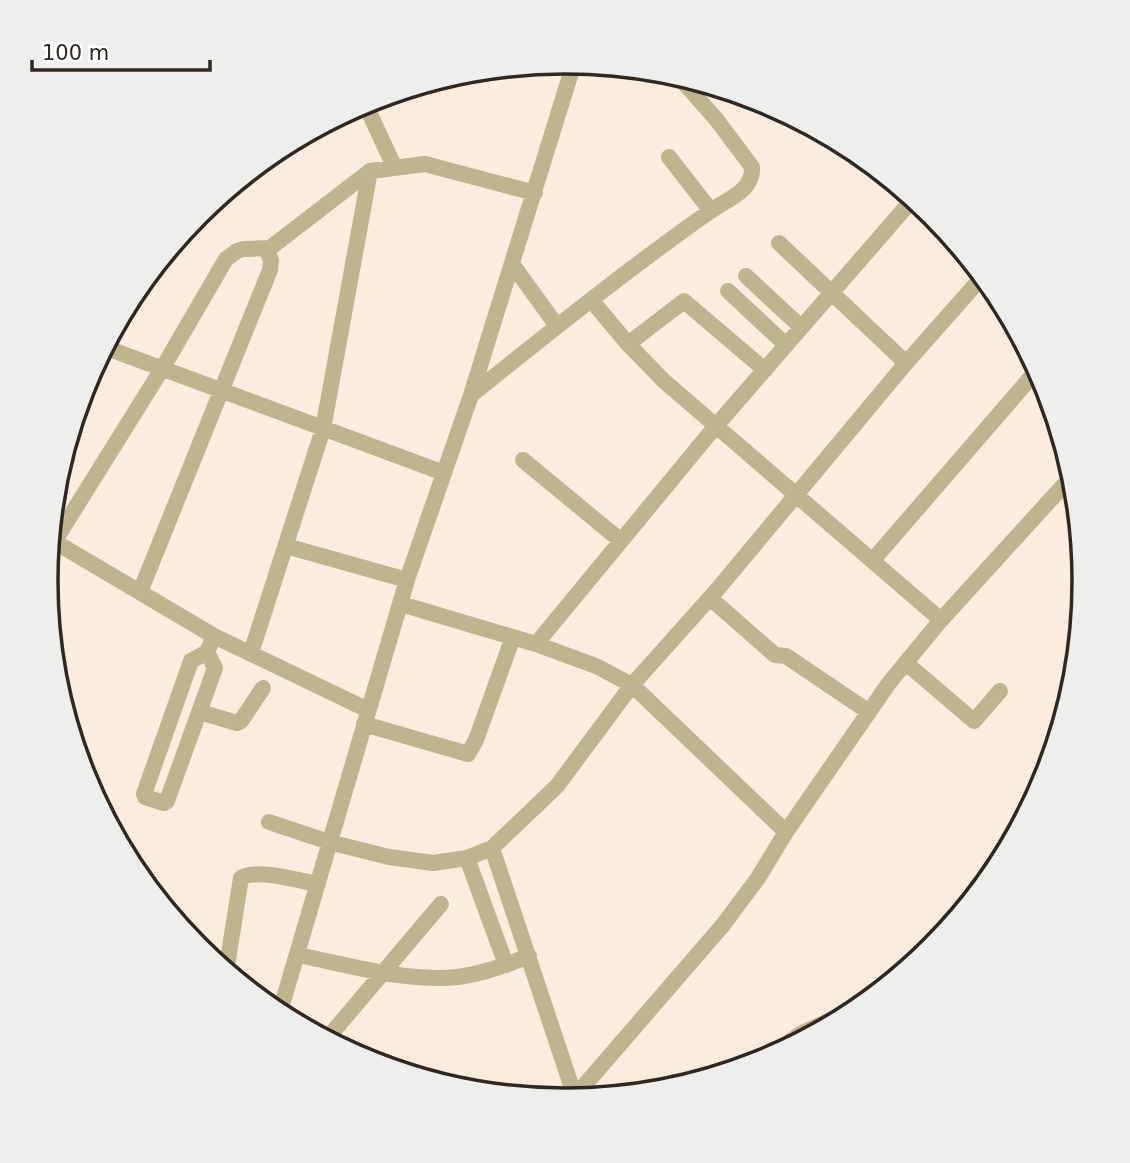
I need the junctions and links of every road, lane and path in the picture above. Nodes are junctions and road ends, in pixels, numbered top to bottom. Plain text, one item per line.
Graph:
1 (571, 74) edge
2 (691, 91) edge
3 (370, 114) edge
4 (669, 157) dead end
5 (395, 168) junction
6 (370, 171) junction
7 (535, 193) junction
8 (907, 207) edge
9 (711, 211) junction
10 (779, 243) dead end
11 (266, 249) junction
12 (512, 264) junction
13 (746, 276) dead end
14 (975, 284) edge
15 (728, 292) dead end
16 (831, 292) junction
17 (592, 300) junction
18 (557, 326) junction
19 (801, 327) junction
20 (628, 344) junction
21 (786, 345) junction
22 (113, 351) edge
23 (906, 363) junction
24 (162, 369) junction
25 (765, 370) junction
26 (1030, 378) edge
27 (222, 391) junction
28 (471, 395) junction
29 (715, 427) junction
30 (323, 429) junction
31 (523, 460) dead end
32 (444, 473) junction
33 (1063, 486) edge
34 (796, 494) junction
35 (61, 527) edge
36 (621, 541) junction
37 (59, 545) edge
38 (286, 546) junction
39 (873, 560) junction
40 (407, 580) junction
41 (140, 592) junction
42 (709, 598) junction
43 (401, 604) junction
44 (941, 620) junction
45 (214, 636) junction
46 (513, 637) junction
47 (536, 643) junction
48 (207, 652) junction
49 (251, 653) junction
50 (906, 663) junction
51 (632, 685) junction
52 (263, 688) dead end
53 (1000, 691) dead end
54 (200, 712) junction
55 (869, 712) junction
56 (366, 717) junction
57 (269, 822) dead end
58 (786, 832) junction
59 (330, 842) junction
60 (492, 848) junction
61 (467, 858) junction
62 (318, 884) junction
63 (441, 904) dead end
64 (298, 955) junction
65 (529, 956) junction
66 (228, 960) edge
67 (506, 965) junction
68 (382, 971) junction
69 (283, 1003) edge
70 (333, 1032) edge
71 (583, 1088) edge
72 (573, 1089) edge

1 - 7 street
2 - 9 street
3 - 5 street
4 - 9 street
5 - 6 street
5 - 7 street
6 - 11 street
6 - 30 street
7 - 12 street
8 - 16 street
9 - 17 street
10 - 16 street
11 - 24 street
11 - 27 street
12 - 18 street
12 - 28 street
13 - 19 street
14 - 23 street
15 - 21 street
16 - 19 street
16 - 23 street
17 - 18 street
17 - 20 street
18 - 28 street
19 - 21 street
20 - 25 street
20 - 29 street
21 - 25 street
22 - 24 street
23 - 34 street
24 - 27 street
24 - 35 street
25 - 29 street
26 - 39 street
27 - 30 street
27 - 41 street
28 - 32 street
29 - 34 street
29 - 36 street
30 - 32 street
30 - 38 street
31 - 36 street
32 - 40 street
33 - 44 street
34 - 39 street
34 - 42 street
36 - 47 street
37 - 41 street
38 - 40 street
38 - 49 street
39 - 44 street
40 - 43 street
41 - 45 street
42 - 51 street
42 - 55 street
43 - 46 street
43 - 56 street
44 - 50 street
45 - 48 street
45 - 49 street
46 - 47 street
46 - 56 street
47 - 51 street
48 - 54 street
48 - 54 street
49 - 56 street
50 - 53 street
50 - 55 street
51 - 58 street
51 - 60 street
52 - 54 street
55 - 58 street
56 - 59 street
57 - 59 street
58 - 71 street
59 - 61 street
59 - 62 street
60 - 61 street
60 - 65 street
61 - 67 street
62 - 64 street
62 - 66 street
63 - 68 street
64 - 68 street
64 - 69 street
65 - 67 street
65 - 72 street
67 - 68 street
68 - 70 street

